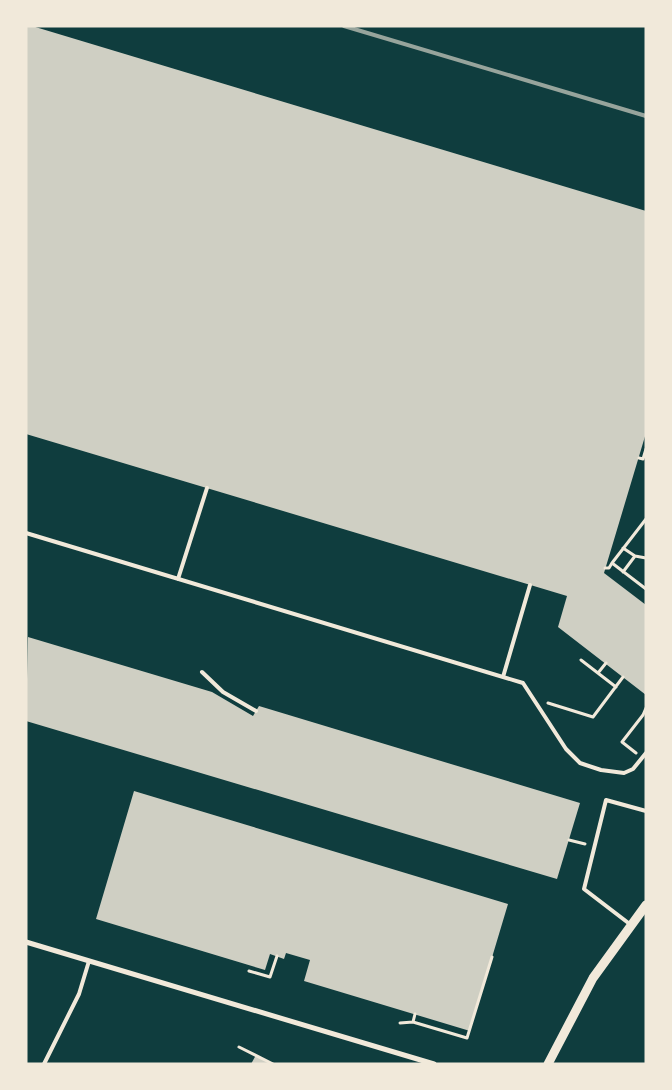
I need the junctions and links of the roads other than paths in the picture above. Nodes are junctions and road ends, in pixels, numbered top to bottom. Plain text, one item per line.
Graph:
1 (207, 488) dead end
2 (26, 533) edge
3 (178, 579) junction
4 (530, 585) dead end
5 (202, 672) dead end
6 (504, 677) junction
7 (256, 711) dead end
8 (646, 753) edge
9 (646, 811) edge
10 (646, 905) edge
11 (631, 925) junction
12 (26, 942) edge
13 (89, 962) junction
14 (44, 1064) edge
15 (434, 1064) edge
16 (548, 1064) edge

1 - 3 lane
2 - 3 lane
3 - 6 lane
4 - 6 lane
5 - 7 lane
6 - 8 lane
9 - 11 lane
10 - 11 street
11 - 16 street
12 - 13 street
13 - 14 lane
13 - 15 street

